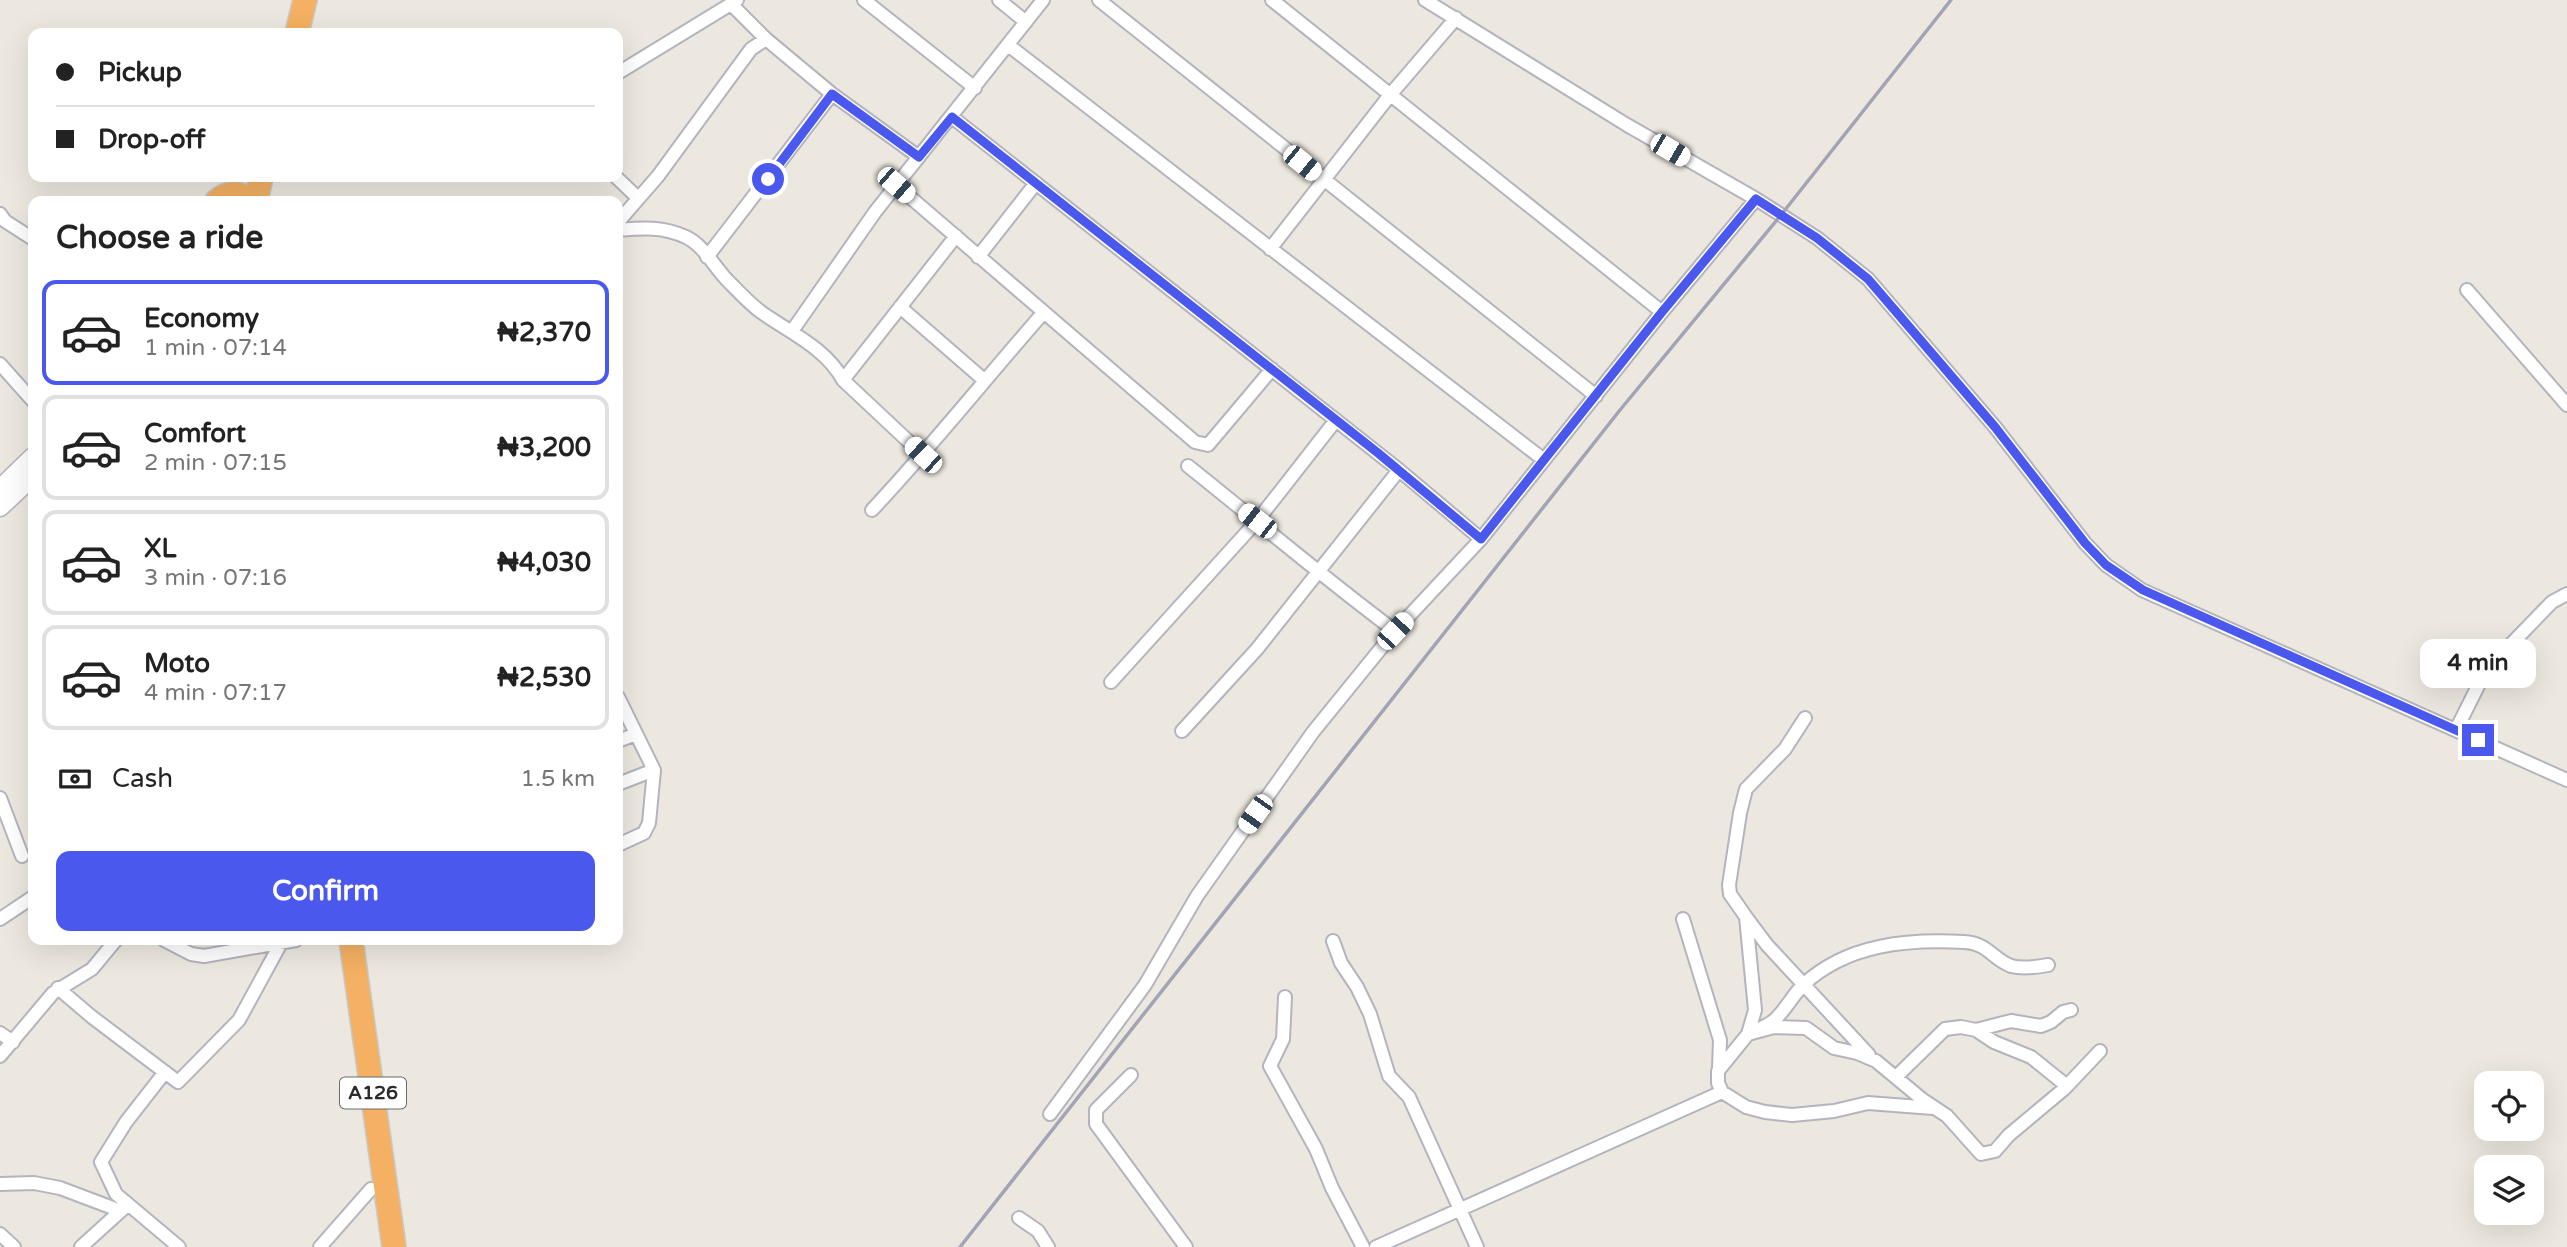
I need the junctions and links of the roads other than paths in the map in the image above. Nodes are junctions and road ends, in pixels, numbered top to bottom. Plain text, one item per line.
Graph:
1 (304, 0) edge
2 (864, 0) edge
3 (999, 0) edge
4 (1043, 0) edge
5 (1099, 0) edge
6 (1272, 0) edge
7 (1425, 0) edge
8 (734, 2) edge
9 (1456, 18) junction
10 (1026, 22) junction
11 (299, 28) edge
12 (766, 39) junction
13 (1008, 45) junction
14 (623, 70) edge
15 (975, 88) junction
16 (832, 94) junction
17 (1390, 95) junction
18 (952, 117) junction
19 (919, 157) junction
20 (1322, 180) junction
21 (621, 182) edge
22 (1036, 183) junction
23 (896, 185) junction
24 (638, 198) junction
25 (1756, 199) junction
26 (0, 214) edge
27 (623, 216) edge
28 (623, 230) edge
29 (28, 236) edge
30 (956, 236) junction
31 (1270, 249) junction
32 (708, 257) junction
33 (978, 257) junction
34 (2467, 290) dead end
35 (900, 307) junction
36 (1044, 312) junction
37 (1662, 312) junction
38 (792, 331) junction
39 (0, 364) edge
40 (1272, 369) junction
41 (843, 380) junction
42 (984, 380) junction
43 (28, 395) edge
44 (1596, 396) junction
45 (2567, 405) edge
46 (1336, 420) junction
47 (923, 455) junction
48 (1544, 460) junction
49 (28, 462) edge
50 (1188, 466) dead end
51 (1399, 470) junction
52 (28, 481) edge
53 (0, 489) edge
54 (0, 507) edge
55 (872, 510) dead end
56 (1257, 521) junction
57 (1481, 539) junction
58 (1317, 573) junction
59 (2567, 594) edge
60 (1395, 631) junction
61 (1111, 682) dead end
62 (623, 707) edge
63 (1805, 718) dead end
64 (2456, 730) junction
65 (1182, 731) dead end
66 (636, 734) junction
67 (623, 739) edge
68 (654, 770) junction
69 (2567, 780) edge
70 (623, 782) edge
71 (0, 798) edge
72 (623, 843) edge
73 (28, 850) edge
74 (28, 900) edge
75 (1746, 917) junction
76 (0, 919) edge
77 (1684, 919) dead end
78 (1333, 940) dead end
79 (112, 945) edge
80 (173, 945) edge
81 (260, 945) edge
82 (278, 945) edge
83 (337, 945) edge
84 (352, 945) edge
85 (2048, 965) dead end
86 (1803, 985) junction
87 (58, 988) junction
88 (1286, 997) dead end
89 (2071, 1010) dead end
90 (1976, 1030) junction
91 (0, 1033) edge
92 (1748, 1034) junction
93 (13, 1042) junction
94 (2101, 1051) dead end
95 (0, 1056) edge
96 (1876, 1061) junction
97 (1718, 1071) junction
98 (165, 1072) junction
99 (1131, 1075) dead end
100 (1896, 1077) junction
101 (2067, 1086) junction
102 (1722, 1092) junction
103 (1935, 1108) junction
104 (1050, 1114) dead end
105 (0, 1184) edge
106 (371, 1189) junction
107 (124, 1208) junction
108 (1459, 1210) junction
109 (1019, 1218) dead end
110 (0, 1234) edge
111 (14, 1247) edge
112 (81, 1247) edge
113 (178, 1247) edge
114 (320, 1247) edge
115 (379, 1247) edge
116 (394, 1247) edge
117 (1048, 1247) edge
118 (1186, 1247) edge
119 (1363, 1247) edge
120 (1376, 1247) edge
121 (1477, 1247) edge

1 - 11 highway
2 - 15 street
3 - 10 street
4 - 10 street
5 - 20 street
6 - 17 street
7 - 9 street
8 - 12 street
8 - 14 street
9 - 17 street
9 - 25 street
10 - 13 street
12 - 16 street
12 - 24 street
13 - 15 street
13 - 31 street
15 - 18 street
16 - 19 street
16 - 32 street
17 - 20 street
17 - 37 street
18 - 19 street
18 - 22 street
19 - 23 street
20 - 31 street
20 - 44 street
21 - 24 street
22 - 33 street
22 - 40 street
23 - 30 street
23 - 38 street
24 - 27 street
25 - 37 street
25 - 64 street
26 - 29 street
28 - 32 street
30 - 33 street
30 - 35 street
31 - 48 street
32 - 38 street
33 - 36 street
34 - 45 street
35 - 41 street
35 - 42 street
36 - 40 street
36 - 42 street
37 - 44 street
38 - 41 street
39 - 43 street
40 - 46 street
41 - 47 street
42 - 47 street
44 - 48 street
46 - 51 street
46 - 56 street
47 - 55 street
48 - 57 street
49 - 53 main road
50 - 56 street
51 - 57 street
51 - 58 street
52 - 54 main road
56 - 58 street
56 - 61 street
57 - 60 street
58 - 60 street
58 - 65 street
59 - 64 street
60 - 104 street
62 - 66 street
63 - 75 street
64 - 69 street
66 - 67 street
66 - 68 street
68 - 70 street
68 - 72 street
71 - 73 street
74 - 76 street
75 - 86 street
75 - 92 street
77 - 97 street
78 - 108 street
79 - 87 street
80 - 81 street
82 - 98 street
83 - 106 highway, A126
84 - 116 highway, A126
85 - 86 street
86 - 92 street
86 - 96 street
87 - 93 street
87 - 98 street
88 - 119 street
89 - 90 street
90 - 100 street
90 - 101 street
91 - 93 street
92 - 96 street
92 - 97 street
93 - 95 street
94 - 101 street
96 - 100 street
97 - 102 street
98 - 107 street
99 - 118 street
100 - 103 street
101 - 103 street
102 - 103 street
102 - 108 street
105 - 107 street
106 - 114 street
106 - 115 highway, A126
107 - 112 street
107 - 113 street
108 - 120 street
108 - 121 street
109 - 117 street
110 - 111 street

